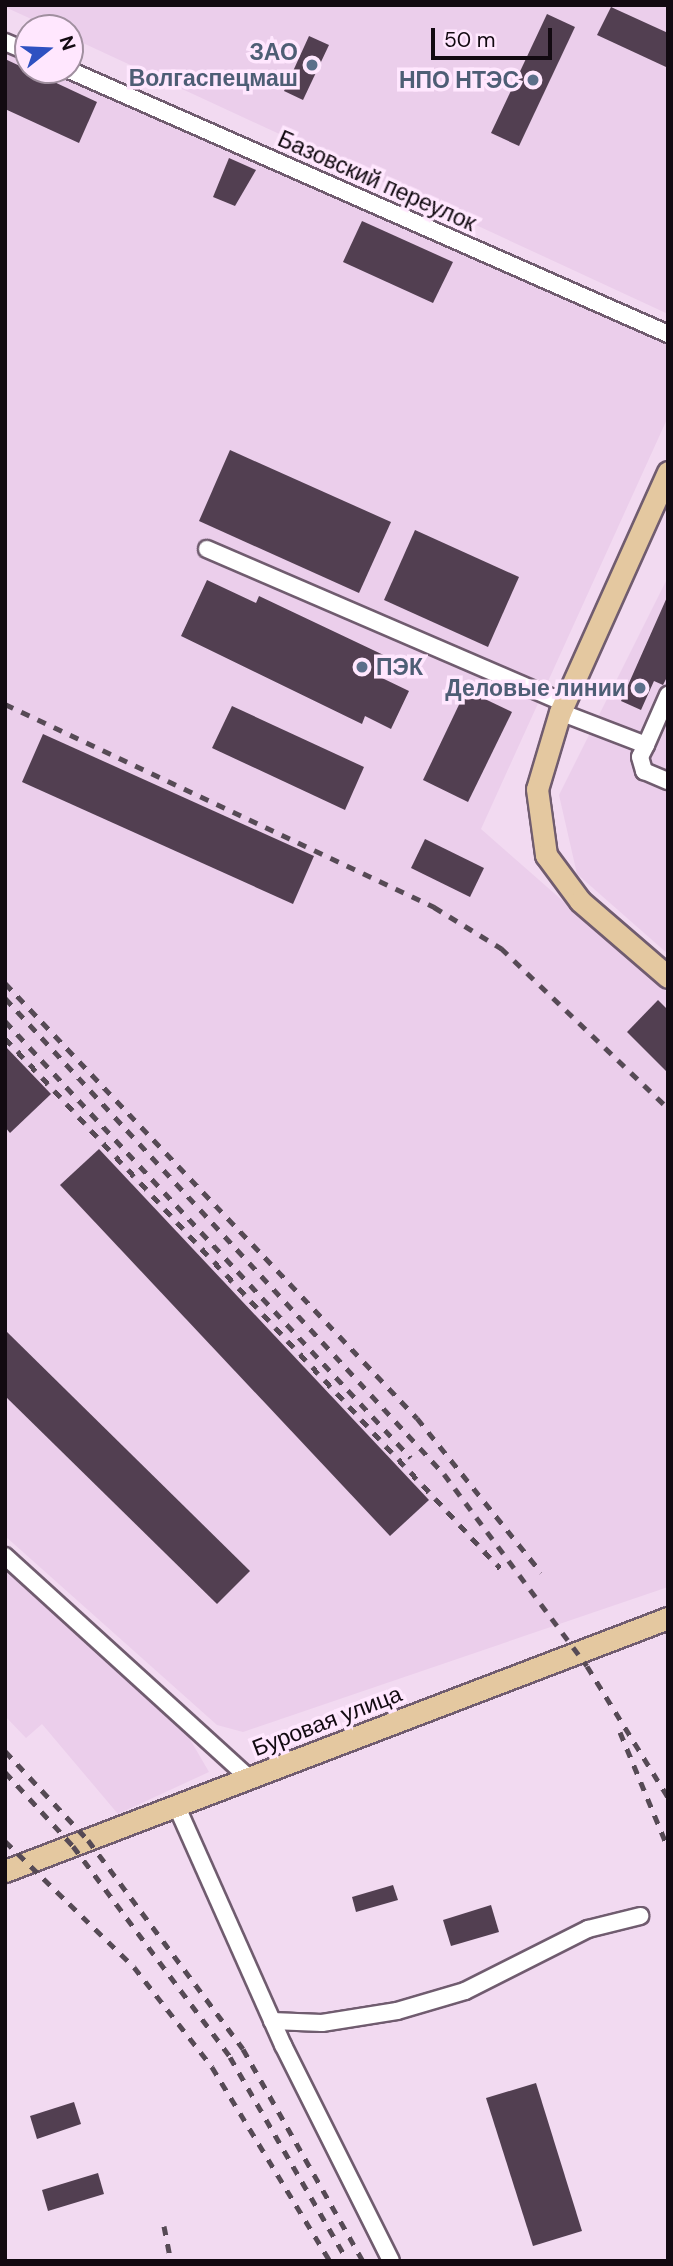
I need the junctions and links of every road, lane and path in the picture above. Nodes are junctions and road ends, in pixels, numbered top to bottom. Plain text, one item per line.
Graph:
1 (84, 77) edge
2 (668, 334) edge
3 (668, 472) edge
4 (207, 549) dead end
5 (668, 695) edge
6 (562, 708) junction
7 (646, 745) junction
8 (668, 781) edge
9 (668, 977) edge
10 (5, 1556) edge
11 (668, 1618) edge
12 (250, 1779) junction
13 (177, 1807) junction
14 (5, 1871) edge
15 (640, 1916) dead end
16 (272, 2021) junction
17 (391, 2261) edge

1 - 2 street, Базовский переулок
3 - 6 main road
4 - 6 street
5 - 7 street
6 - 7 street
6 - 9 main road
7 - 8 street
10 - 12 street
11 - 12 main road, Буровая улица
12 - 13 main road, Буровая улица
13 - 14 main road, Буровая улица
13 - 16 street
15 - 16 street
16 - 17 street

